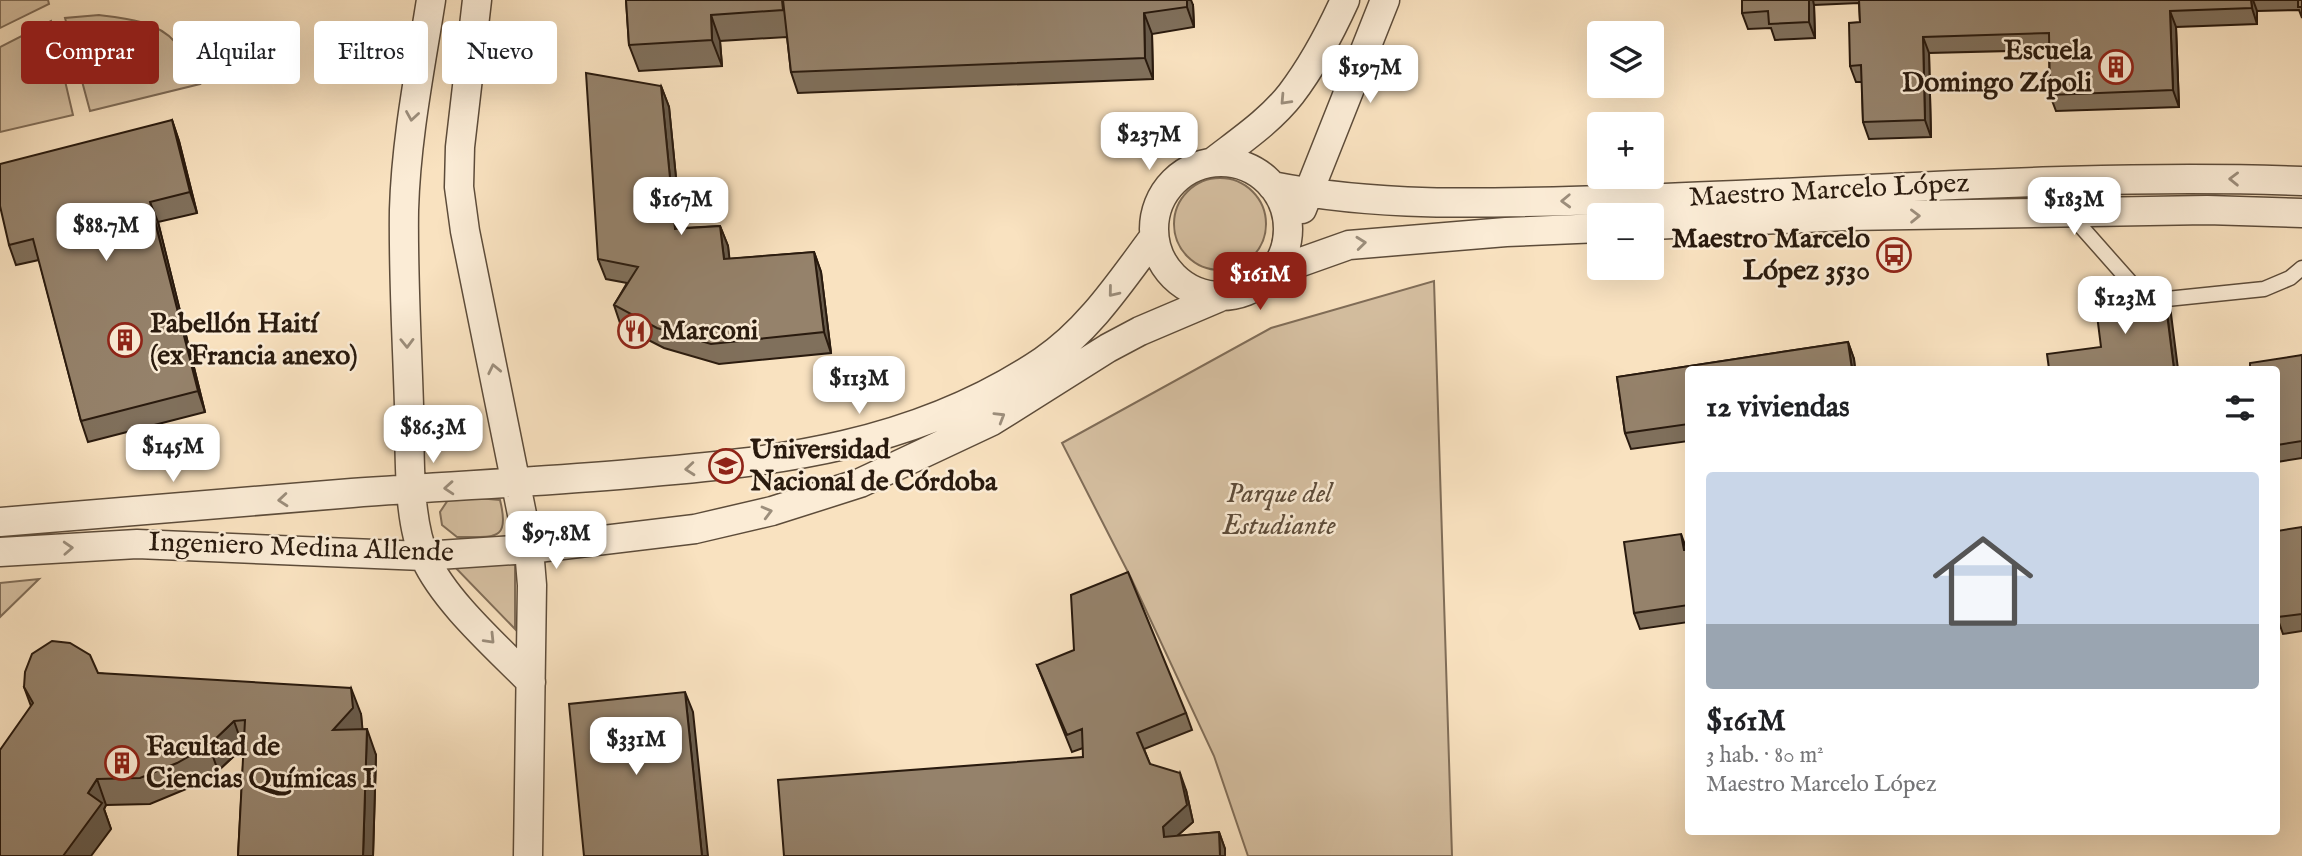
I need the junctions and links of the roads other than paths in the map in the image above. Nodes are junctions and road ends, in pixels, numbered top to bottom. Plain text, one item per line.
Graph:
1 (431, 0) edge
2 (477, 0) edge
3 (1345, 0) edge
4 (1385, 0) edge
5 (1213, 162) junction
6 (2302, 181) edge
7 (1272, 186) junction
8 (1309, 193) junction
9 (2069, 213) junction
10 (2302, 213) edge
11 (1664, 224) edge
12 (1587, 229) edge
13 (1154, 237) junction
14 (1288, 239) junction
15 (2302, 268) edge
16 (1273, 272) junction
17 (1220, 297) junction
18 (517, 484) junction
19 (412, 491) junction
20 (0, 522) edge
21 (529, 549) junction
22 (0, 552) edge
23 (424, 556) junction
24 (531, 682) junction
25 (528, 856) edge

1 -> 19 street
18 -> 2 street
3 -> 5 street
4 - 8 street
5 - 7 street
5 - 13 street
6 -> 8 street, Maestro Marcelo López
7 - 8 street, Maestro Marcelo López
7 - 14 street
8 - 14 street
9 - 10 street, Maestro Marcelo López
11 -> 9 street, Maestro Marcelo López
9 - 15 lane
16 -> 12 street
13 - 17 street
13 -> 18 street, Ingeniero Medina Allende
14 - 16 street
16 - 17 street
21 -> 17 street, Ingeniero Medina Allende
18 -> 19 street, Ingeniero Medina Allende
18 - 21 street
19 -> 20 street, Ingeniero Medina Allende
19 - 23 street
21 - 23 street, Ingeniero Medina Allende
21 - 24 street
22 -> 23 street, Ingeniero Medina Allende
23 -> 24 street
24 - 25 street

